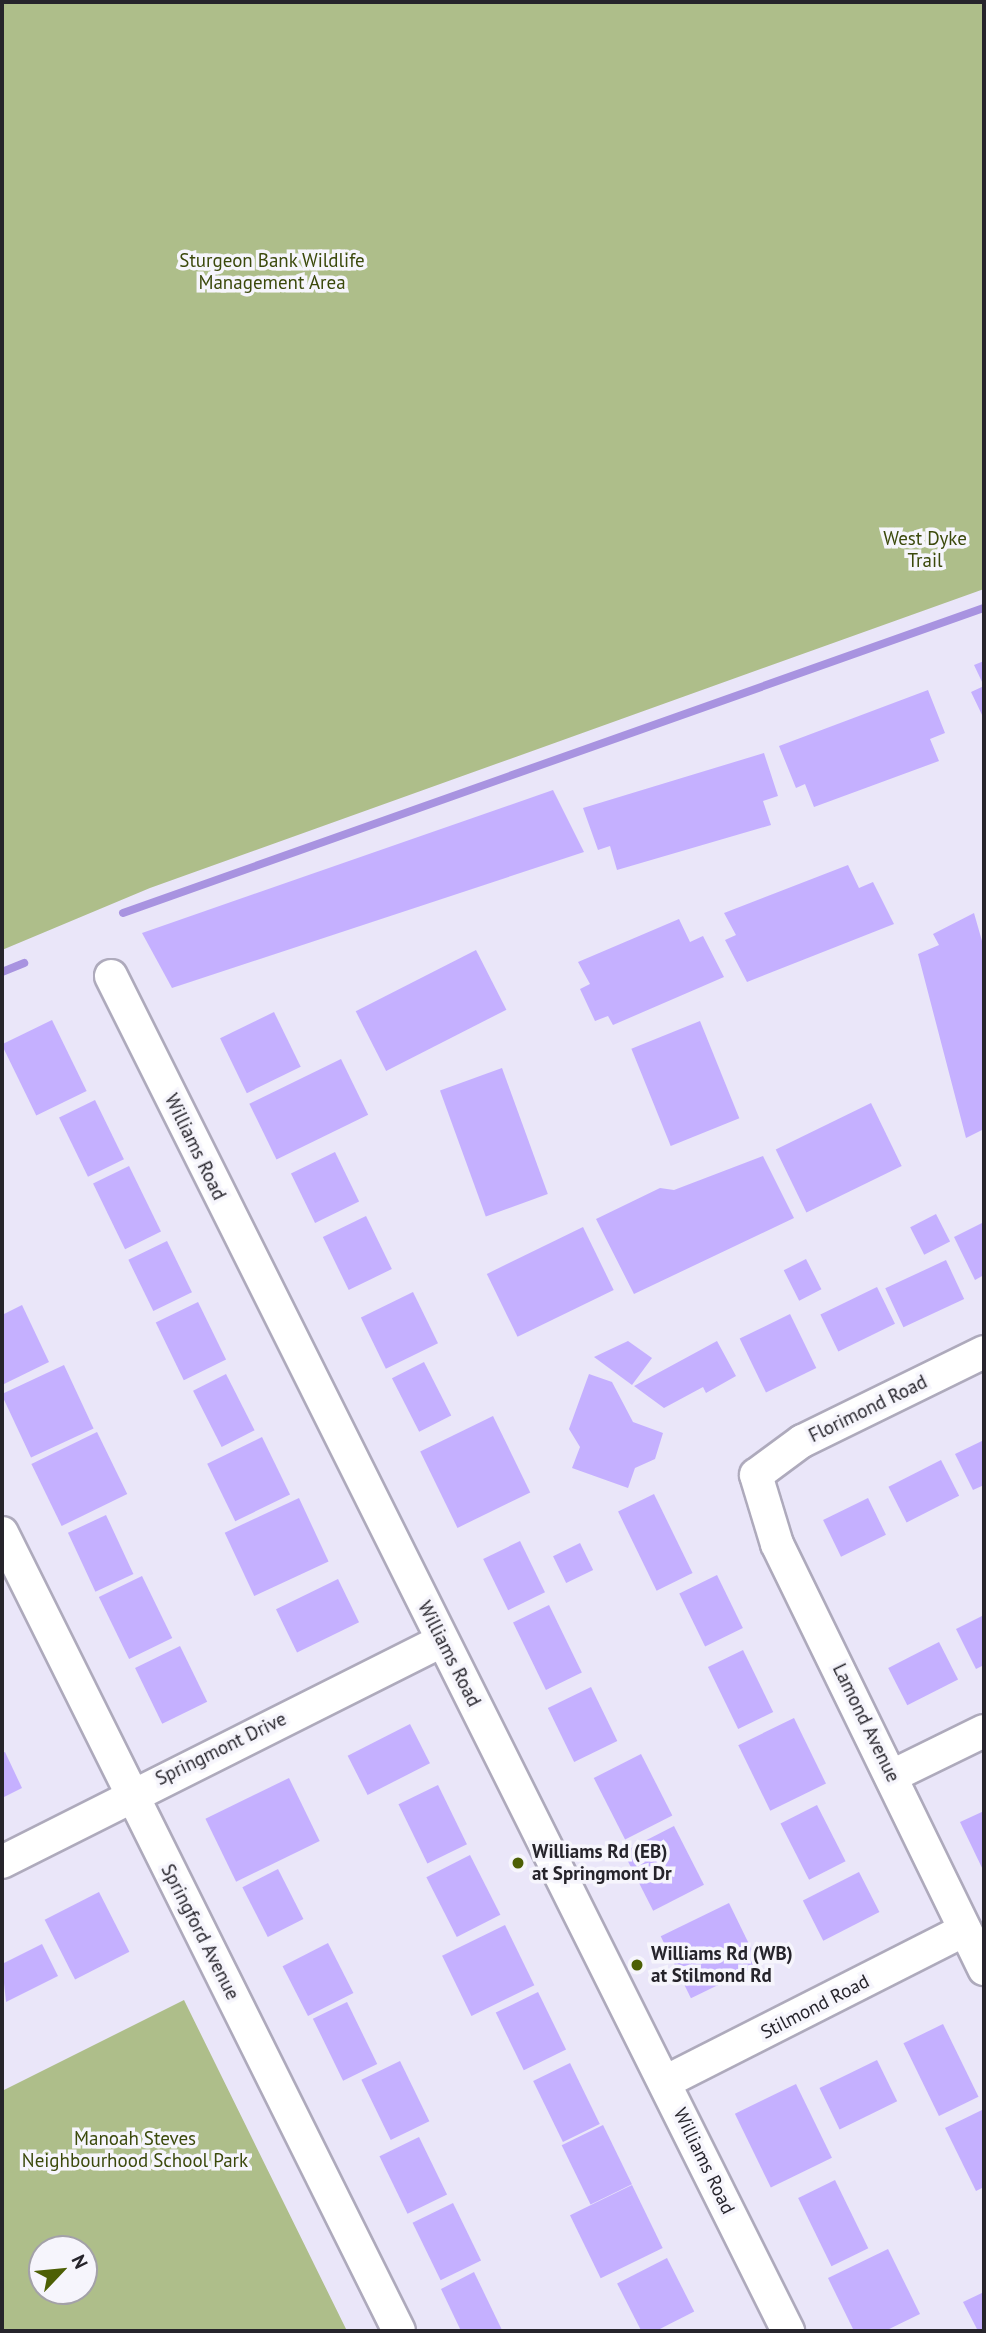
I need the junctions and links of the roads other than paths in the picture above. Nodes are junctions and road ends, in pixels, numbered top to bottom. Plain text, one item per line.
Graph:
1 (111, 976) dead end
2 (984, 1352) edge
3 (756, 1475) joint
4 (2, 1533) edge
5 (442, 1641) junction
6 (984, 1731) edge
7 (892, 1776) junction
8 (130, 1794) junction
9 (2, 1862) edge
10 (965, 1930) junction
11 (984, 1969) edge
12 (664, 2082) junction
13 (399, 2331) edge
14 (788, 2331) edge

1 - 5 street, Williams Road
2 - 3 street, Florimond Road
3 - 7 street, Lamond Avenue
4 - 8 street, Springford Avenue
5 - 8 street, Springmont Drive
5 - 12 street, Williams Road
6 - 7 street
7 - 10 street, Lamond Avenue
8 - 9 street, Springmont Drive
8 - 13 street, Springford Avenue
10 - 11 street, Lamond Avenue
10 - 12 street, Stilmond Road
12 - 14 street, Williams Road

